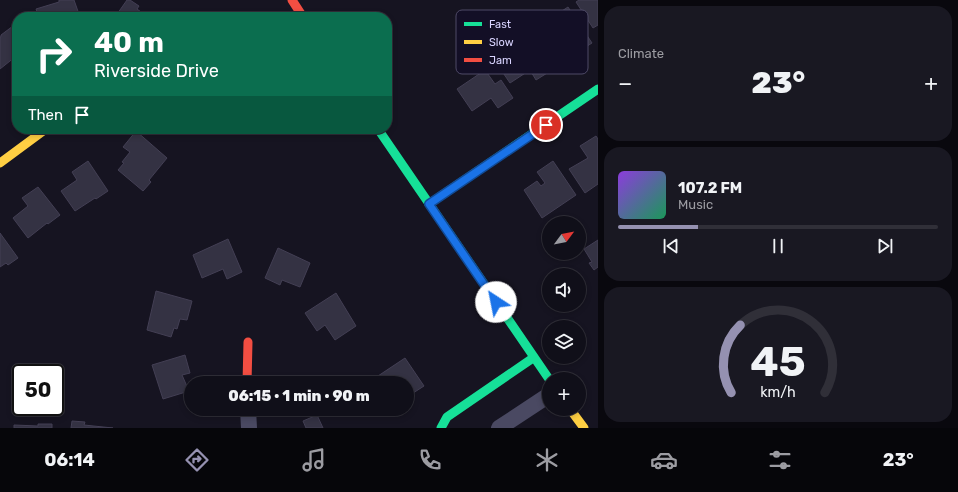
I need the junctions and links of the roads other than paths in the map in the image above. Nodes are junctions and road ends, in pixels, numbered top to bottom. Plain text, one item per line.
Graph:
1 (292, 0) edge
2 (300, 12) edge
3 (598, 89) edge
4 (39, 134) edge
5 (381, 134) edge
6 (0, 163) edge
7 (429, 204) junction
8 (248, 342) dead end
9 (534, 358) junction
10 (544, 372) edge
11 (247, 376) edge
12 (542, 400) edge
13 (248, 416) edge
14 (575, 416) edge
15 (249, 428) edge
16 (441, 428) edge
17 (499, 428) edge
18 (584, 428) edge

1 - 2 street
3 - 7 street
4 - 6 street
5 - 7 street
7 - 9 street
8 - 11 street
9 - 10 street
9 - 16 street
12 - 17 street
13 - 15 street
14 - 18 street

